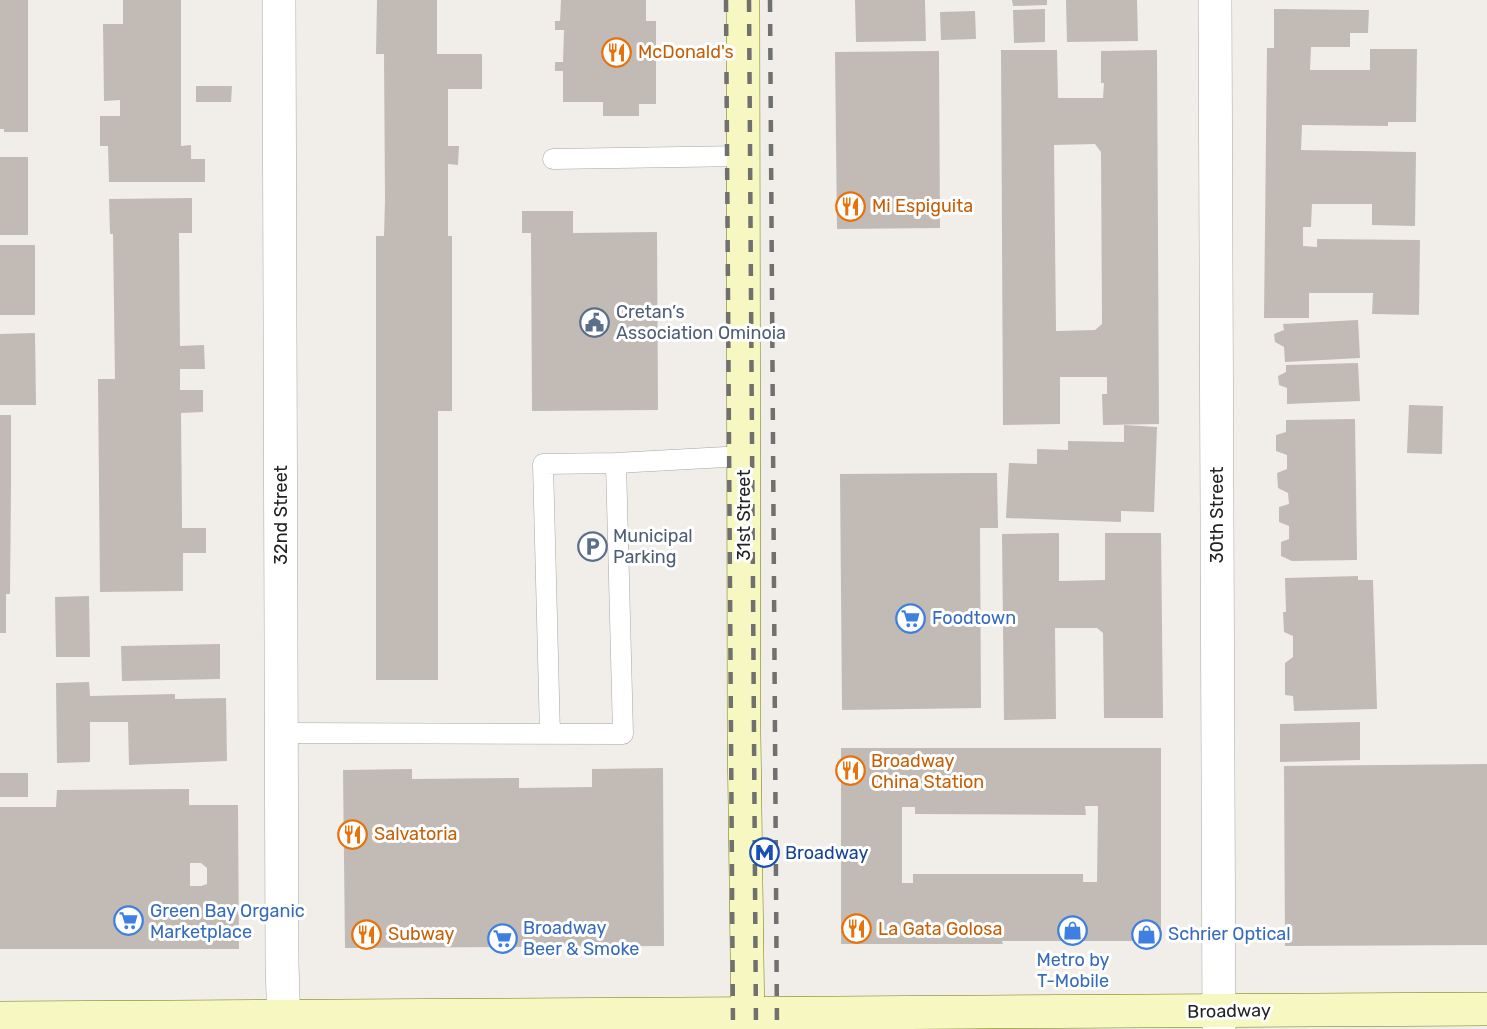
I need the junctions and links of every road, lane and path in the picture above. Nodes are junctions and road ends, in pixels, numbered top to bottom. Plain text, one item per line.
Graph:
1 (279, 0) edge
2 (743, 0) edge
3 (1215, 0) edge
4 (744, 156) junction
5 (553, 159) dead end
6 (744, 456) junction
7 (616, 463) junction
8 (282, 733) junction
9 (550, 734) junction
10 (1487, 1008) edge
11 (0, 1018) edge
12 (1219, 1020) edge
13 (748, 1021) edge
14 (284, 1022) edge

1 - 8 street, 32nd Street
2 - 4 main road, 31st Street
3 - 12 street, 30th Street
4 - 5 lane
4 - 6 main road, 31st Street
6 - 7 lane
6 - 13 main road, 31st Street
7 - 9 lane
7 - 9 lane
8 - 9 lane
8 - 14 street, 32nd Street
10 - 12 main road, Broadway
11 - 14 main road, Broadway
12 - 13 main road, Broadway
13 - 14 main road, Broadway

